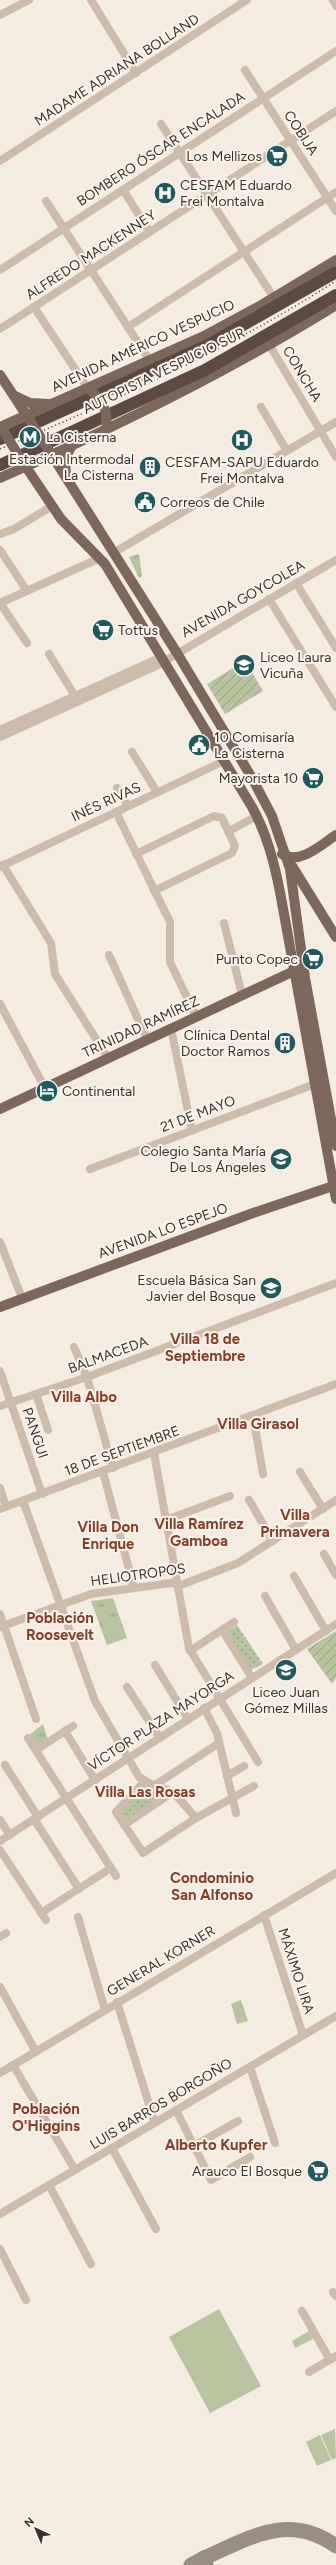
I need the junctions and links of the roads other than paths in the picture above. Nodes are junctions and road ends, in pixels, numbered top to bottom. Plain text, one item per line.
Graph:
1 (30, 0) edge
2 (91, 0) edge
3 (247, 0) edge
4 (0, 15) edge
5 (336, 51) edge
6 (245, 70) dead end
7 (136, 73) junction
8 (263, 98) junction
9 (336, 111) edge
10 (161, 124) dead end
11 (291, 140) junction
12 (180, 153) junction
13 (0, 161) edge
14 (123, 190) junction
15 (336, 192) edge
16 (207, 195) junction
17 (328, 198) junction
18 (46, 201) dead end
19 (336, 211) edge
20 (64, 228) junction
21 (150, 232) junction
22 (244, 252) junction
23 (336, 260) edge
24 (0, 270) edge
25 (91, 270) junction
26 (336, 272) edge
27 (336, 294) edge
28 (274, 298) junction
29 (336, 305) edge
30 (34, 307) junction
31 (128, 327) junction
32 (0, 329) edge
33 (270, 346) junction
34 (150, 361) junction
35 (0, 375) edge
36 (87, 389) junction
37 (14, 396) junction
38 (50, 404) junction
39 (261, 407) dead end
40 (28, 417) junction
41 (336, 422) edge
42 (104, 428) junction
43 (1, 430) edge
44 (321, 431) junction
45 (72, 445) junction
46 (287, 451) junction
47 (50, 452) junction
48 (336, 457) edge
49 (23, 464) junction
50 (2, 472) edge
51 (66, 478) junction
52 (36, 485) junction
53 (52, 506) junction
54 (0, 534) edge
55 (0, 550) edge
56 (113, 553) junction
57 (100, 558) junction
58 (336, 560) edge
59 (296, 583) junction
60 (27, 591) junction
61 (269, 599) junction
62 (0, 603) edge
63 (27, 644) dead end
64 (336, 648) edge
65 (177, 653) junction
66 (49, 654) dead end
67 (164, 660) junction
68 (75, 696) junction
69 (336, 707) edge
70 (0, 730) edge
71 (0, 738) edge
72 (132, 752) dead end
73 (224, 761) junction
74 (116, 788) dead end
75 (157, 792) junction
76 (128, 806) junction
77 (116, 812) junction
78 (257, 816) junction
79 (229, 831) junction
80 (336, 835) edge
81 (267, 839) junction
82 (136, 854) junction
83 (287, 857) junction
84 (1, 866) edge
85 (154, 891) junction
86 (224, 924) dead end
87 (334, 931) edge
88 (110, 955) dead end
89 (294, 971) junction
90 (305, 978) junction
91 (242, 995) junction
92 (0, 1004) edge
93 (196, 1016) junction
94 (171, 1028) junction
95 (147, 1040) junction
96 (108, 1058) junction
97 (315, 1084) junction
98 (45, 1088) junction
99 (0, 1109) edge
100 (192, 1131) junction
101 (336, 1146) edge
102 (90, 1169) dead end
103 (335, 1192) edge
104 (0, 1242) edge
105 (336, 1283) edge
106 (22, 1298) junction
107 (0, 1307) edge
108 (74, 1347) dead end
109 (0, 1371) edge
110 (87, 1377) junction
111 (336, 1384) edge
112 (36, 1394) junction
113 (10, 1403) junction
114 (0, 1406) edge
115 (253, 1416) junction
116 (48, 1430) dead end
117 (154, 1453) junction
118 (113, 1468) junction
119 (102, 1472) junction
120 (300, 1472) dead end
121 (263, 1474) dead end
122 (0, 1488) edge
123 (42, 1494) junction
124 (230, 1496) dead end
125 (249, 1500) dead end
126 (336, 1500) edge
127 (23, 1501) junction
128 (3, 1508) edge
129 (323, 1509) junction
130 (166, 1520) junction
131 (273, 1541) junction
132 (324, 1554) dead end
133 (336, 1575) edge
134 (294, 1576) dead end
135 (176, 1584) junction
136 (134, 1588) junction
137 (265, 1596) dead end
138 (60, 1605) junction
139 (0, 1614) edge
140 (234, 1622) dead end
141 (336, 1624) edge
142 (2, 1626) edge
143 (222, 1630) junction
144 (326, 1631) junction
145 (296, 1650) junction
146 (190, 1651) junction
147 (155, 1666) dead end
148 (252, 1678) junction
149 (127, 1687) dead end
150 (220, 1698) junction
151 (204, 1708) junction
152 (36, 1719) dead end
153 (188, 1719) junction
154 (73, 1726) dead end
155 (65, 1731) junction
156 (28, 1738) dead end
157 (160, 1738) junction
158 (219, 1743) junction
159 (36, 1750) junction
160 (127, 1759) junction
161 (258, 1762) dead end
162 (5, 1765) dead end
163 (244, 1766) dead end
164 (227, 1776) junction
165 (95, 1780) junction
166 (145, 1781) junction
167 (155, 1785) junction
168 (254, 1786) dead end
169 (173, 1792) junction
170 (232, 1798) junction
171 (66, 1799) junction
172 (236, 1813) dead end
173 (196, 1818) junction
174 (0, 1820) edge
175 (34, 1820) junction
176 (124, 1825) junction
177 (10, 1835) junction
178 (0, 1841) edge
179 (0, 1850) edge
180 (111, 1868) junction
181 (336, 1873) edge
182 (116, 1876) dead end
183 (77, 1890) junction
184 (264, 1915) junction
185 (78, 1917) dead end
186 (0, 1987) edge
187 (117, 2002) junction
188 (104, 2010) junction
189 (336, 2016) edge
190 (303, 2035) junction
191 (36, 2052) junction
192 (13, 2065) junction
193 (250, 2067) junction
194 (0, 2073) edge
195 (176, 2110) junction
196 (238, 2121) dead end
197 (155, 2123) junction
198 (275, 2143) dead end
199 (194, 2146) junction
200 (112, 2148) junction
201 (250, 2158) dead end
202 (75, 2170) junction
203 (49, 2185) junction
204 (0, 2214) edge
205 (156, 2229) dead end
206 (0, 2249) edge
207 (91, 2264) dead end
208 (26, 2300) dead end
209 (302, 2311) dead end
210 (333, 2358) edge
211 (309, 2372) dead end

1 - 4 street
2 - 7 street
3 - 7 street, MADAME ADRIANA BOLLAND
5 - 8 street, BOMBERO ÓSCAR ENCALADA
6 - 8 street, COBIJA
7 - 13 street, MADAME ADRIANA BOLLAND
8 - 11 street, COBIJA
8 - 12 street, BOMBERO ÓSCAR ENCALADA
9 - 11 street, ALFREDO MACKENNEY
10 - 12 street
11 - 16 street, ALFREDO MACKENNEY
11 - 17 street, COBIJA
12 - 14 street, BOMBERO ÓSCAR ENCALADA
12 - 16 street
14 - 20 street, BOMBERO ÓSCAR ENCALADA
14 - 21 street
15 - 17 street
16 - 21 street, ALFREDO MACKENNEY
16 - 22 street
17 - 19 street, COBIJA
17 - 22 street
18 - 20 street
20 - 24 street, BOMBERO ÓSCAR ENCALADA
20 - 25 street
21 - 25 street, ALFREDO MACKENNEY
22 - 28 street
22 - 31 street
23 - 28 main road, AVENIDA AMÉRICO VESPUCIO
25 - 30 street, ALFREDO MACKENNEY
25 - 31 street
26 - 43 highway, AUTOPISTA VESPUCIO SUR
27 - 50 highway, AUTOPISTA VESPUCIO SUR
28 - 34 main road, AVENIDA AMÉRICO VESPUCIO
29 - 33 main road
30 - 32 street, ALFREDO MACKENNEY
30 - 36 street
31 - 34 street
33 - 42 main road
33 - 44 street, CONCHA
34 - 36 main road, AVENIDA AMÉRICO VESPUCIO
35 - 37 main road
36 - 38 main road, AVENIDA AMÉRICO VESPUCIO
36 - 42 main road, bridge
37 - 38 main road
37 - 40 main road
38 - 40 main road, AVENIDA AMÉRICO VESPUCIO
39 - 46 street
40 - 43 main road, AVENIDA AMÉRICO VESPUCIO
40 - 47 main road, bridge
41 - 44 street
42 - 45 main road
43 - 49 main road, bridge
44 - 46 street
44 - 48 street, CONCHA
45 - 47 main road
45 - 51 main road
46 - 56 street
47 - 49 main road
47 - 51 main road
49 - 50 main road
49 - 52 main road
50 - 52 main road
51 - 56 main road
52 - 53 main road
53 - 54 street
53 - 57 main road
55 - 60 street
56 - 65 main road
57 - 60 street
57 - 67 main road
58 - 59 street, AVENIDA GOYCOLEA
59 - 61 street, AVENIDA GOYCOLEA
59 - 64 street
60 - 62 street
61 - 65 street, AVENIDA GOYCOLEA
61 - 69 street
62 - 63 street
65 - 67 street, AVENIDA GOYCOLEA
65 - 83 main road
66 - 68 street
67 - 68 street, AVENIDA GOYCOLEA
67 - 71 street, AVENIDA GOYCOLEA
67 - 73 main road
68 - 70 street, AVENIDA GOYCOLEA
72 - 75 street
73 - 75 street, INÉS RIVAS
73 - 78 main road
74 - 76 street
75 - 76 street, INÉS RIVAS
76 - 77 street, INÉS RIVAS
77 - 82 street
77 - 84 street, INÉS RIVAS
78 - 79 street
78 - 81 main road
79 - 82 street
79 - 85 street
80 - 83 main road
81 - 83 main road
81 - 89 main road
82 - 85 street
83 - 87 main road
83 - 90 main road
84 - 96 street
85 - 93 street
86 - 91 street
88 - 95 street
89 - 90 main road
89 - 91 main road, TRINIDAD RAMÍREZ
89 - 97 main road
90 - 101 main road
91 - 93 main road, TRINIDAD RAMÍREZ
92 - 98 street
93 - 94 main road, TRINIDAD RAMÍREZ
94 - 95 main road, TRINIDAD RAMÍREZ
94 - 100 street
95 - 96 main road, TRINIDAD RAMÍREZ
96 - 98 main road, TRINIDAD RAMÍREZ
97 - 100 street, 21 DE MAYO
97 - 103 main road
98 - 99 main road, TRINIDAD RAMÍREZ
100 - 102 street, 21 DE MAYO
103 - 106 main road, AVENIDA LO ESPEJO
104 - 106 street
105 - 110 street, BALMACEDA
106 - 107 main road, AVENIDA LO ESPEJO
108 - 110 street
109 - 113 street, PANGUI
110 - 112 street, BALMACEDA
110 - 118 street
111 - 115 street, 18 DE SEPTIEMBRE
112 - 113 street, BALMACEDA
112 - 116 street
113 - 114 street, BALMACEDA
113 - 123 street, PANGUI
115 - 117 street, 18 DE SEPTIEMBRE
115 - 121 street
117 - 118 street, 18 DE SEPTIEMBRE
117 - 130 street
118 - 119 street, 18 DE SEPTIEMBRE
119 - 123 street, 18 DE SEPTIEMBRE
119 - 136 street
120 - 129 street
122 - 128 street
123 - 127 street, 18 DE SEPTIEMBRE
124 - 130 street
125 - 131 street
126 - 129 street, HELIOTROPOS
127 - 128 street, 18 DE SEPTIEMBRE
127 - 138 street
129 - 131 street, HELIOTROPOS
130 - 135 street
131 - 135 street, HELIOTROPOS
132 - 133 street
134 - 144 street
135 - 136 street, HELIOTROPOS
135 - 146 street
136 - 138 street, HELIOTROPOS
137 - 145 street
138 - 142 street, HELIOTROPOS
138 - 160 street
139 - 142 street
140 - 143 street
141 - 144 street, VÍCTOR PLAZA MAYORGA
142 - 152 street
143 - 146 street
143 - 148 street
144 - 145 street, VÍCTOR PLAZA MAYORGA
145 - 148 street, VÍCTOR PLAZA MAYORGA
146 - 150 street
147 - 153 street
148 - 150 street, VÍCTOR PLAZA MAYORGA
149 - 157 street
150 - 151 street, VÍCTOR PLAZA MAYORGA
150 - 161 street
151 - 153 street, VÍCTOR PLAZA MAYORGA
151 - 158 street
153 - 157 street, VÍCTOR PLAZA MAYORGA
154 - 155 street
155 - 159 street
155 - 165 street
156 - 159 street
157 - 160 street, VÍCTOR PLAZA MAYORGA
158 - 164 street
158 - 167 street
159 - 171 street
160 - 165 street, VÍCTOR PLAZA MAYORGA
160 - 166 street
162 - 175 street
163 - 164 street
164 - 170 street
165 - 171 street, VÍCTOR PLAZA MAYORGA
166 - 167 street
166 - 176 street
167 - 169 street
168 - 170 street
169 - 173 street
169 - 176 street
170 - 172 street
170 - 173 street
171 - 175 street, VÍCTOR PLAZA MAYORGA
171 - 180 street
173 - 176 street
174 - 177 street
175 - 177 street, VÍCTOR PLAZA MAYORGA
175 - 183 street
177 - 178 street, VÍCTOR PLAZA MAYORGA
179 - 183 street
180 - 182 street
180 - 183 street
181 - 184 street, GENERAL KORNER
184 - 187 street, GENERAL KORNER
184 - 190 street, MÁXIMO LIRA
185 - 188 street
186 - 191 street
187 - 188 street, GENERAL KORNER
187 - 197 street
188 - 191 street, GENERAL KORNER
189 - 190 street, LUIS BARROS BORGOÑO
190 - 193 street, LUIS BARROS BORGOÑO
191 - 192 street, GENERAL KORNER
192 - 194 street, GENERAL KORNER
192 - 202 street
193 - 195 street, LUIS BARROS BORGOÑO
193 - 198 street
195 - 197 street, LUIS BARROS BORGOÑO
195 - 199 street
196 - 199 street
197 - 200 street, LUIS BARROS BORGOÑO
199 - 201 street
200 - 202 street, LUIS BARROS BORGOÑO
200 - 205 street
202 - 203 street, LUIS BARROS BORGOÑO
203 - 204 street, LUIS BARROS BORGOÑO
203 - 207 street
206 - 208 street
209 - 210 street
210 - 211 street

